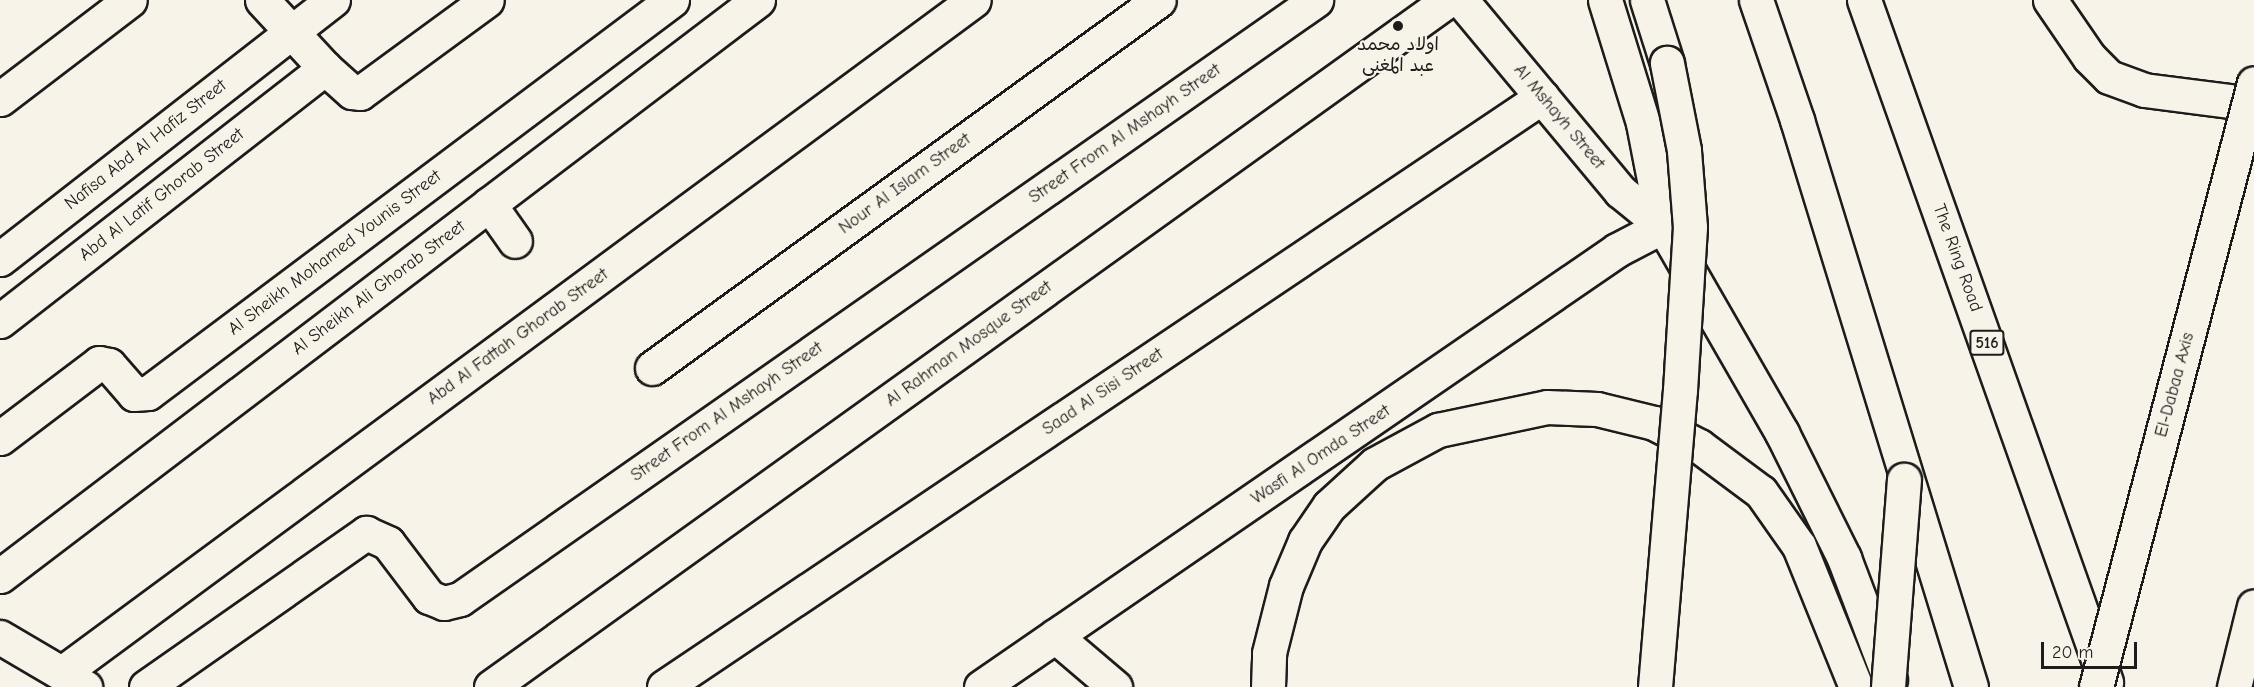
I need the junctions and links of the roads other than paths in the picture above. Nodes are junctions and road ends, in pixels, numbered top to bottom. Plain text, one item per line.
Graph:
1 (130, 0) edge
2 (262, 0) edge
3 (333, 0) edge
4 (488, 0) edge
5 (672, 0) edge
6 (758, 0) edge
7 (974, 0) edge
8 (1159, 0) edge
9 (1316, 0) edge
10 (1605, 0) edge
11 (1647, 0) edge
12 (1756, 0) edge
13 (1864, 0) edge
14 (2049, 0) edge
15 (1468, 3) edge
16 (291, 32) junction
17 (325, 68) junction
18 (2254, 83) edge
19 (1542, 97) junction
20 (0, 99) edge
21 (2254, 105) edge
22 (489, 204) junction
23 (1663, 226) junction
24 (515, 241) dead end
25 (0, 259) edge
26 (0, 321) edge
27 (652, 368) dead end
28 (0, 438) edge
29 (1904, 480) junction
30 (0, 576) edge
31 (2254, 606) edge
32 (1055, 636) junction
33 (0, 637) edge
34 (73, 680) edge
35 (994, 684) edge
36 (2099, 686) edge
37 (146, 687) edge
38 (491, 687) edge
39 (664, 687) edge
40 (1115, 687) edge
41 (1268, 687) edge
42 (1655, 687) edge
43 (1856, 687) edge
44 (1888, 687) edge
45 (1893, 687) edge
46 (1971, 687) edge
47 (2234, 687) edge

1 - 20 main road
2 - 16 main road
3 - 16 main road, Nafisa Abd Al Hafiz Street
4 - 17 main road
5 - 28 main road, Al Sheikh Mohamed Younis Street
6 - 22 main road, Al Sheikh Ali Ghorab Street
7 - 34 main road, Abd Al Fattah Ghorab Street
8 - 27 main road, Nour Al Islam Street
9 - 37 main road, Street From Al Mshayh Street
10 - 23 main road
11 - 42 main road, bridge
12 - 29 main road
13 - 36 main road, The Ring Road / 516, bridge
14 - 21 main road
15 - 19 main road, Al Mshayh Street
15 - 38 main road, Al Rahman Mosque Street
16 - 17 main road
16 - 25 main road, Nafisa Abd Al Hafiz Street
17 - 26 main road, Abd Al Latif Ghorab Street
18 - 36 main road, El-Dabaa Axis, bridge
19 - 23 main road, Al Mshayh Street
19 - 39 main road, Saad Al Sisi Street
22 - 24 main road
22 - 30 main road, Al Sheikh Ali Ghorab Street
23 - 32 main road, Wasfi Al Omda Street
23 - 45 main road
29 - 44 main road, bridge
29 - 46 main road
31 - 47 main road
32 - 35 main road, Wasfi Al Omda Street
32 - 40 main road
33 - 34 main road
41 - 43 main road

